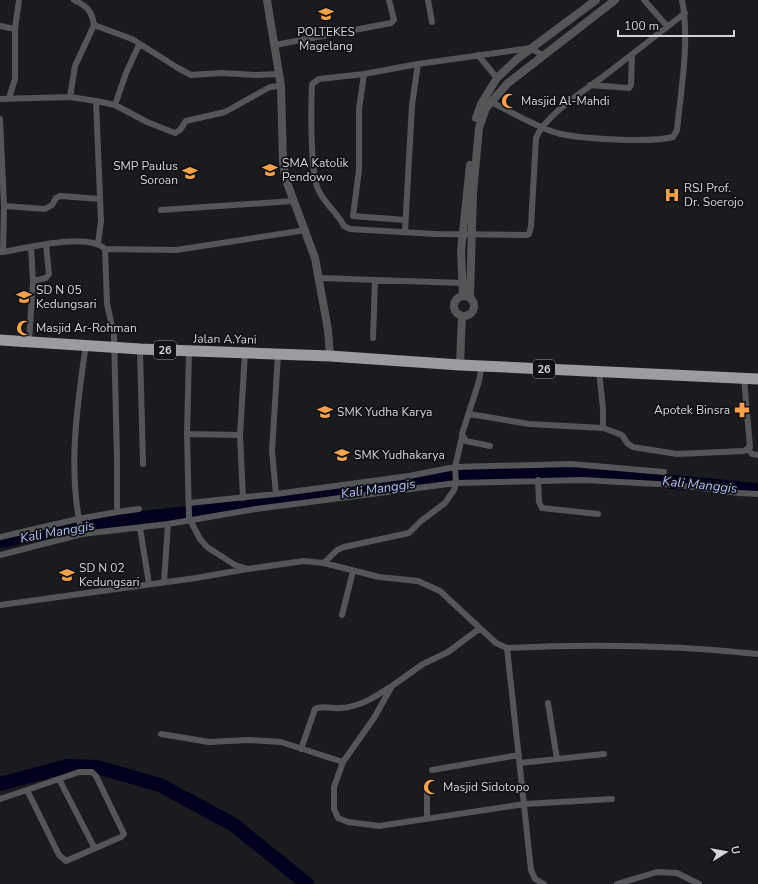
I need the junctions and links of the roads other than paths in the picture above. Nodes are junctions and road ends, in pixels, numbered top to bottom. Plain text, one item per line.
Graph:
1 (19, 0) edge
2 (74, 0) edge
3 (268, 0) edge
4 (390, 0) edge
5 (428, 0) edge
6 (596, 0) edge
7 (615, 0) edge
8 (644, 0) edge
9 (682, 0) edge
10 (685, 13) junction
11 (432, 22) dead end
12 (94, 25) junction
13 (0, 26) edge
14 (666, 26) junction
15 (15, 29) junction
16 (139, 45) junction
17 (275, 45) junction
18 (532, 48) junction
19 (632, 54) junction
20 (478, 55) junction
21 (543, 56) junction
22 (418, 64) junction
23 (279, 74) junction
24 (364, 74) junction
25 (497, 78) junction
26 (590, 85) junction
27 (281, 86) junction
28 (70, 97) junction
29 (9, 98) junction
30 (0, 99) edge
31 (96, 101) junction
32 (491, 102) junction
33 (115, 104) junction
34 (0, 119) edge
35 (542, 126) junction
36 (100, 199) junction
37 (293, 201) junction
38 (4, 206) junction
39 (161, 210) dead end
40 (354, 216) junction
41 (340, 219) junction
42 (405, 220) junction
43 (306, 230) junction
44 (405, 231) junction
45 (462, 234) junction
46 (472, 234) junction
47 (98, 244) junction
48 (46, 245) junction
49 (30, 247) junction
50 (105, 249) junction
51 (1, 252) edge
52 (320, 278) junction
53 (375, 280) junction
54 (33, 281) junction
55 (461, 284) junction
56 (466, 296) junction
57 (462, 316) junction
58 (373, 338) dead end
59 (0, 340) edge
60 (29, 341) junction
61 (86, 344) junction
62 (113, 346) junction
63 (140, 349) junction
64 (189, 352) junction
65 (245, 352) junction
66 (278, 354) junction
67 (330, 356) junction
68 (460, 365) junction
69 (482, 365) junction
70 (599, 371) junction
71 (744, 378) junction
72 (758, 379) edge
73 (469, 414) junction
74 (603, 428) junction
75 (187, 434) junction
76 (240, 435) junction
77 (462, 437) junction
78 (490, 446) dead end
79 (748, 449) junction
80 (758, 455) edge
81 (143, 464) dead end
82 (455, 468) junction
83 (664, 472) dead end
84 (538, 480) junction
85 (456, 482) junction
86 (276, 494) junction
87 (758, 494) edge
88 (243, 498) junction
89 (189, 505) junction
90 (139, 509) dead end
91 (117, 512) junction
92 (598, 514) dead end
93 (79, 519) junction
94 (189, 519) junction
95 (168, 524) junction
96 (140, 528) junction
97 (82, 533) junction
98 (0, 537) edge
99 (0, 555) edge
100 (324, 563) junction
101 (248, 569) junction
102 (353, 571) junction
103 (164, 582) junction
104 (149, 584) junction
105 (0, 605) edge
106 (342, 615) dead end
107 (479, 628) junction
108 (507, 648) junction
109 (758, 654) edge
110 (392, 686) junction
111 (548, 703) dead end
112 (161, 734) dead end
113 (301, 749) junction
114 (604, 754) dead end
115 (519, 755) junction
116 (556, 759) junction
117 (343, 762) junction
118 (520, 763) junction
119 (432, 770) dead end
120 (58, 779) junction
121 (27, 790) junction
122 (427, 792) dead end
123 (0, 799) edge
124 (612, 799) dead end
125 (525, 804) junction
126 (427, 819) junction
127 (94, 847) junction
128 (544, 884) edge
129 (617, 884) edge
130 (699, 884) edge

1 - 15 street
2 - 12 street
3 - 17 street
4 - 17 street
5 - 11 street
6 - 18 street
7 - 21 street
8 - 14 street
9 - 10 street
10 - 14 street
10 - 35 street
12 - 16 street
12 - 28 street
13 - 15 street
14 - 19 street
15 - 29 street
16 - 23 street
16 - 33 street
17 - 23 street
18 - 20 street
18 - 21 street
18 - 25 street
19 - 26 street
19 - 26 street
20 - 22 street
20 - 25 street
21 - 32 street
22 - 24 street
22 - 42 street
23 - 27 street
24 - 40 street
24 - 41 street
25 - 45 street
26 - 35 street
27 - 33 street
27 - 37 street
28 - 29 street
28 - 31 street
29 - 30 street
31 - 33 street
31 - 36 street
32 - 35 street
32 - 46 street
34 - 38 street
35 - 46 street
36 - 38 street
36 - 47 street
37 - 39 street
37 - 43 street
38 - 51 street
40 - 41 street
40 - 42 street
41 - 44 street
42 - 44 street
43 - 50 street
43 - 52 street
44 - 45 street
45 - 46 street
45 - 55 street
46 - 56 street
47 - 48 street
47 - 50 street
48 - 49 street
48 - 54 street
49 - 51 street
49 - 54 street
50 - 62 street
52 - 53 street
52 - 67 street
53 - 55 street
53 - 58 street
54 - 60 street
55 - 56 street
56 - 57 street
56 - 57 street
57 - 68 street
59 - 60 highway, Jalan A.Yani / 26
60 - 61 highway, Jalan A.Yani / 26
61 - 62 highway, Jalan A.Yani / 26
61 - 93 street
62 - 63 highway, Jalan A.Yani / 26
62 - 91 street
63 - 64 highway, Jalan A.Yani / 26
63 - 81 street
64 - 65 highway, Jalan A.Yani / 26
64 - 75 street
65 - 66 highway, Jalan A.Yani / 26
65 - 76 street
66 - 67 highway, Jalan A.Yani / 26
66 - 86 street
67 - 68 highway, 26
68 - 69 highway, 26
69 - 70 highway, 26
69 - 73 street
70 - 71 highway, 26
70 - 74 street
71 - 72 highway, 26
71 - 79 street
73 - 74 street
73 - 77 street
74 - 79 street
75 - 76 street
75 - 89 street
76 - 88 street
77 - 78 street
77 - 82 street
79 - 80 street
82 - 83 street
82 - 85 street
82 - 86 street
84 - 85 street
84 - 87 street
84 - 92 street
85 - 94 street
85 - 100 street
86 - 88 street
88 - 89 street
89 - 94 street
90 - 91 street
91 - 93 street
93 - 97 street
93 - 98 street
94 - 95 street
94 - 101 street
95 - 96 street
95 - 103 street
96 - 97 street
96 - 104 street
97 - 99 street
100 - 101 street
100 - 102 street
101 - 103 street
102 - 106 street
102 - 107 street
103 - 104 street
104 - 105 street
107 - 108 street
107 - 110 street
108 - 109 street
108 - 115 street
110 - 113 street
110 - 117 street
111 - 116 street
112 - 113 street
113 - 117 street
114 - 116 street
115 - 118 street
115 - 119 street
116 - 118 street
117 - 126 street
118 - 125 street
120 - 121 street
120 - 127 street
120 - 127 street
121 - 123 street
121 - 127 street
122 - 126 street
124 - 125 street
125 - 126 street
125 - 128 street
129 - 130 street

